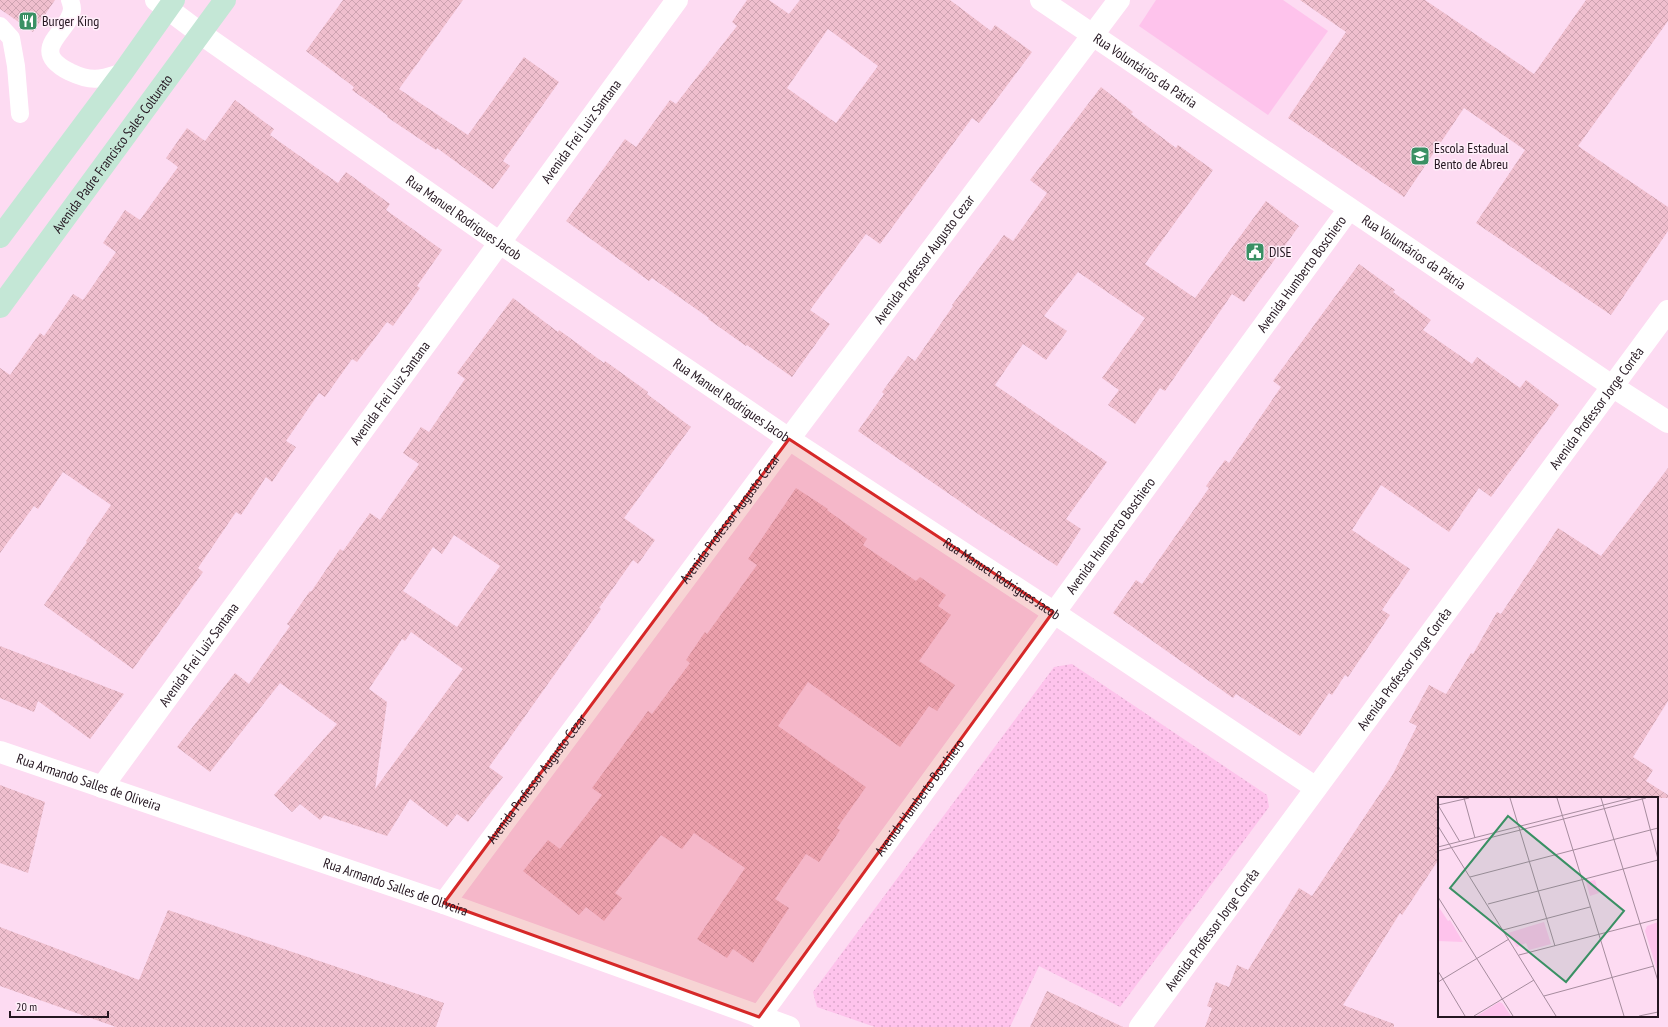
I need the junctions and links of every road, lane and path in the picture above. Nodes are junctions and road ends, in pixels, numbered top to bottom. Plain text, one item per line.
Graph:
1 (70, 0) edge
2 (225, 0) edge
3 (677, 0) edge
4 (1041, 0) edge
5 (1119, 0) edge
6 (166, 3) edge
7 (0, 26) edge
8 (200, 33) junction
9 (1093, 36) junction
10 (123, 72) junction
11 (20, 114) dead end
12 (1349, 209) junction
13 (0, 237) edge
14 (500, 243) junction
15 (0, 307) edge
16 (1668, 311) edge
17 (1612, 386) junction
18 (1668, 422) edge
19 (789, 439) junction
20 (1053, 612) junction
21 (0, 752) edge
22 (102, 787) junction
23 (1316, 788) junction
24 (444, 904) junction
25 (759, 1017) junction
26 (790, 1027) edge
27 (1140, 1027) edge

1 - 10 lane
2 - 8 main road, Avenida Padre Francisco Sales Colturato
3 - 14 street, Avenida Frei Luiz Santana
4 - 9 street, Rua Voluntários da Pátria
5 - 9 street, Avenida Professor Augusto Cezar
6 - 8 street, Rua Manuel Rodrigues Jacob
6 - 10 main road
7 - 11 lane
8 - 14 street, Rua Manuel Rodrigues Jacob
8 - 15 main road, Avenida Padre Francisco Sales Colturato
9 - 12 street, Rua Voluntários da Pátria
9 - 19 street, Avenida Professor Augusto Cezar
10 - 13 main road
12 - 17 street, Rua Voluntários da Pátria
12 - 20 street, Avenida Humberto Boschiero
14 - 19 street, Rua Manuel Rodrigues Jacob
14 - 22 street, Avenida Frei Luiz Santana
16 - 17 street, Avenida Professor Jorge Corrêa
17 - 18 street, Rua Voluntários da Pátria
17 - 23 street, Avenida Professor Jorge Corrêa
19 - 20 street, Rua Manuel Rodrigues Jacob
19 - 24 street, Avenida Professor Augusto Cezar
20 - 23 street, Rua Manuel Rodrigues Jacob
20 - 25 street, Avenida Humberto Boschiero
21 - 22 street, Rua Armando Salles de Oliveira
22 - 24 street, Rua Armando Salles de Oliveira
23 - 27 street, Avenida Professor Jorge Corrêa
24 - 25 street, Rua Armando Salles de Oliveira
25 - 26 street, Rua Armando Salles de Oliveira

